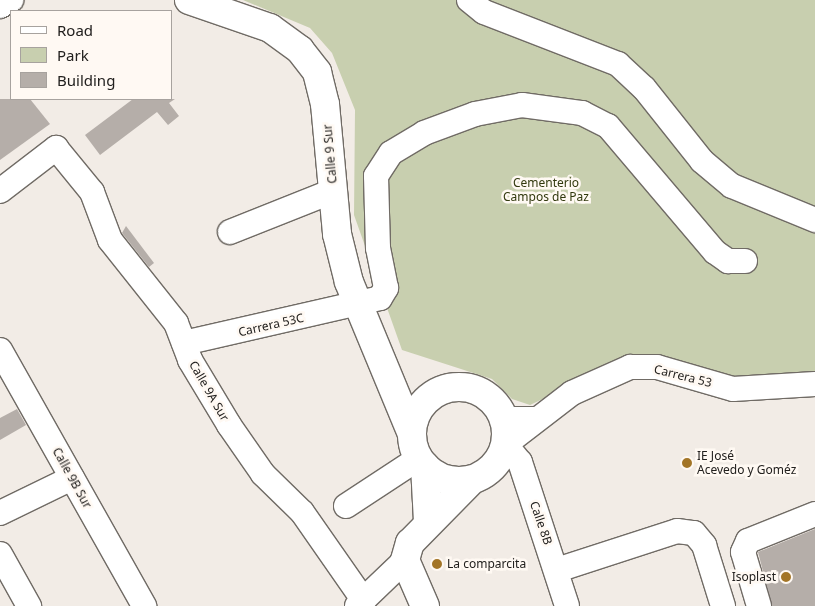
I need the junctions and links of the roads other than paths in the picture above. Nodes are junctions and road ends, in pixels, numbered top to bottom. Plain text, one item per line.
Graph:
1 (12, 0) edge
2 (189, 0) edge
3 (469, 0) edge
4 (0, 6) edge
5 (0, 191) edge
6 (333, 191) junction
7 (815, 220) edge
8 (230, 232) dead end
9 (746, 261) dead end
10 (357, 304) junction
11 (184, 343) junction
12 (0, 350) edge
13 (389, 378) junction
14 (815, 384) edge
15 (440, 390) junction
16 (411, 432) junction
17 (506, 436) junction
18 (422, 462) junction
19 (72, 478) junction
20 (472, 480) junction
21 (346, 506) dead end
22 (0, 513) edge
23 (815, 514) edge
24 (428, 522) junction
25 (0, 554) edge
26 (405, 560) junction
27 (557, 570) junction
28 (360, 603) edge
29 (29, 606) edge
30 (144, 606) edge
31 (425, 606) edge
32 (567, 606) edge
33 (723, 606) edge
34 (759, 606) edge

1 - 4 street
2 - 6 main road, Calle 9 Sur
3 - 7 street
5 - 11 street, Calle 9A Sur
6 - 8 street
6 - 10 main road, Calle 9 Sur
9 - 10 street, Carrera 53C
10 - 11 street, Carrera 53C
10 - 13 main road, Calle 9 Sur
11 - 28 street, Calle 9A Sur
12 - 19 street, Calle 9B Sur
13 - 15 main road
13 - 16 main road, Calle 9 Sur
14 - 17 street, Carrera 53
15 - 16 main road
15 - 17 main road
16 - 18 main road
17 - 20 main road
17 - 27 street, Calle 8B
18 - 20 main road
18 - 21 street
18 - 24 main road
19 - 22 street
19 - 30 street, Calle 9B Sur
20 - 24 main road
23 - 34 street
24 - 26 main road
25 - 29 street
26 - 28 street
26 - 31 main road
27 - 32 street, Calle 8B
27 - 33 street

